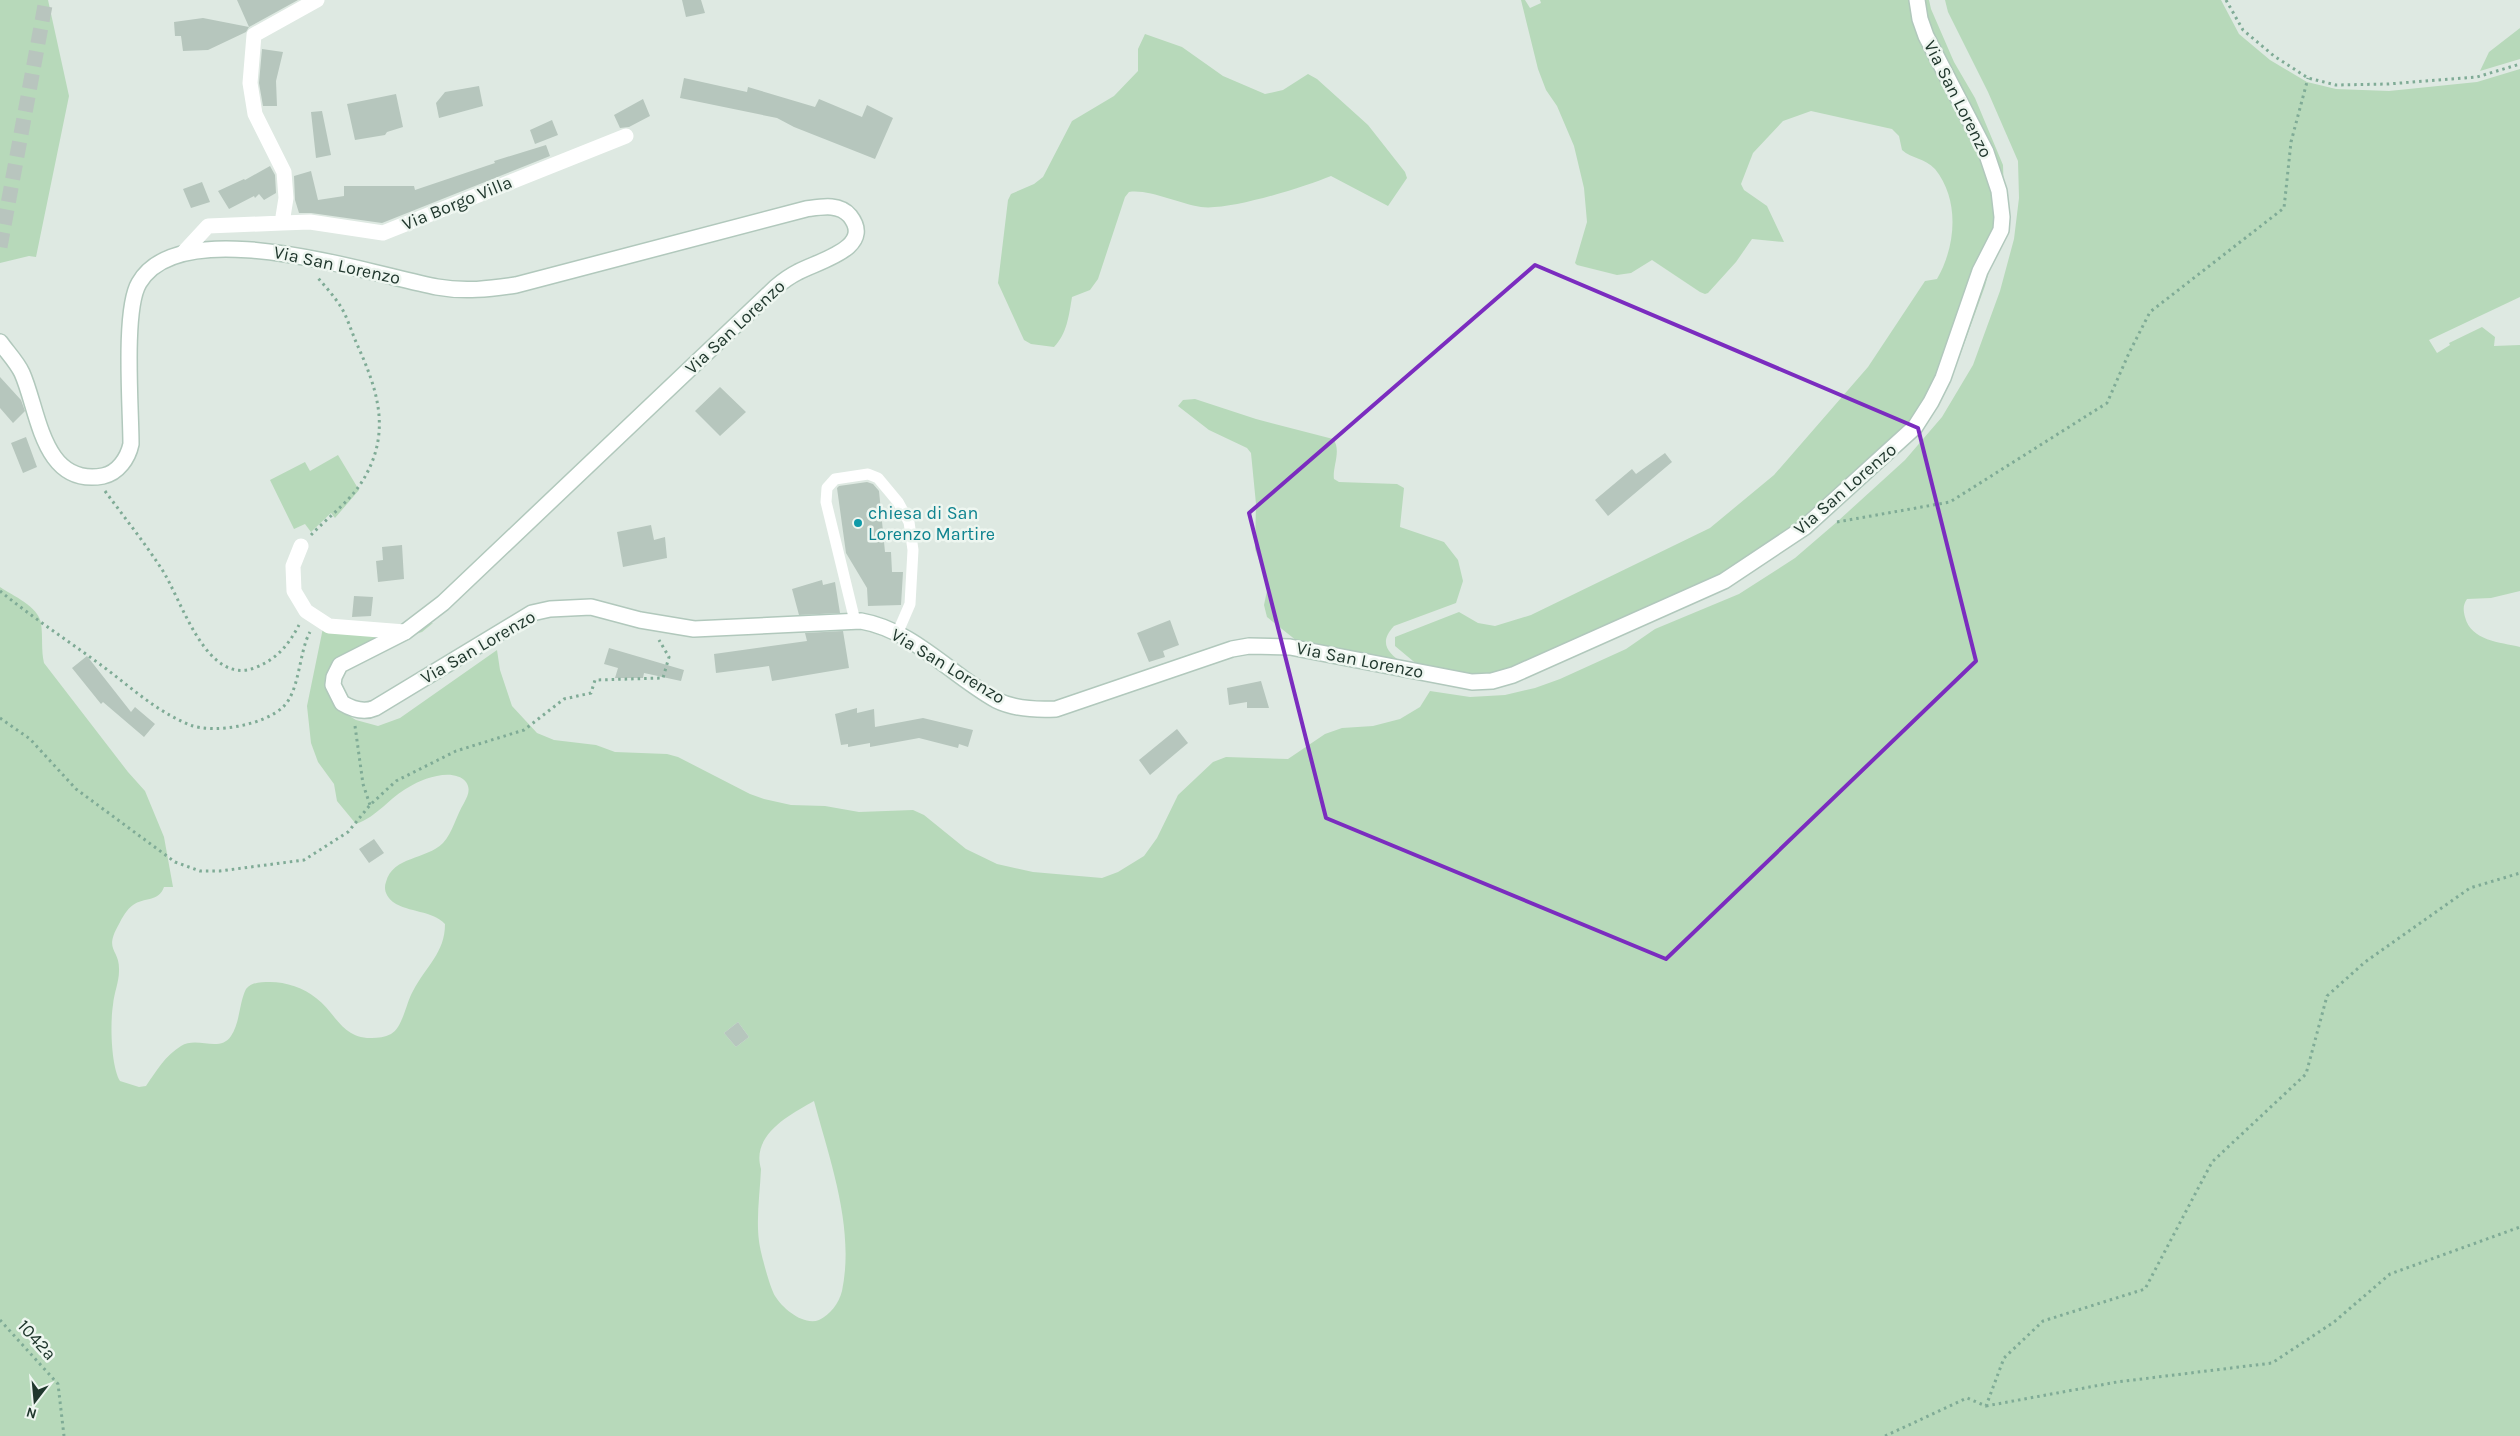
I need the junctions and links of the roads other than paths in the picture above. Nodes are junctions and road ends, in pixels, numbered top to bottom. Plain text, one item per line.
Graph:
1 (317, 0) edge
2 (1917, 0) edge
3 (626, 136) dead end
4 (282, 222) junction
5 (183, 253) junction
6 (0, 342) edge
7 (301, 546) road end
8 (854, 621) junction
9 (406, 632) junction
10 (897, 634) junction

1 - 4 street
2 - 10 street, Via San Lorenzo
3 - 4 street, Via Borgo Villa
4 - 5 street, Via Borgo Villa
5 - 6 street, Via San Lorenzo
5 - 9 street, Via San Lorenzo
7 - 9 street
8 - 9 street, Via San Lorenzo
8 - 10 street, Via San Lorenzo
8 - 10 lane

